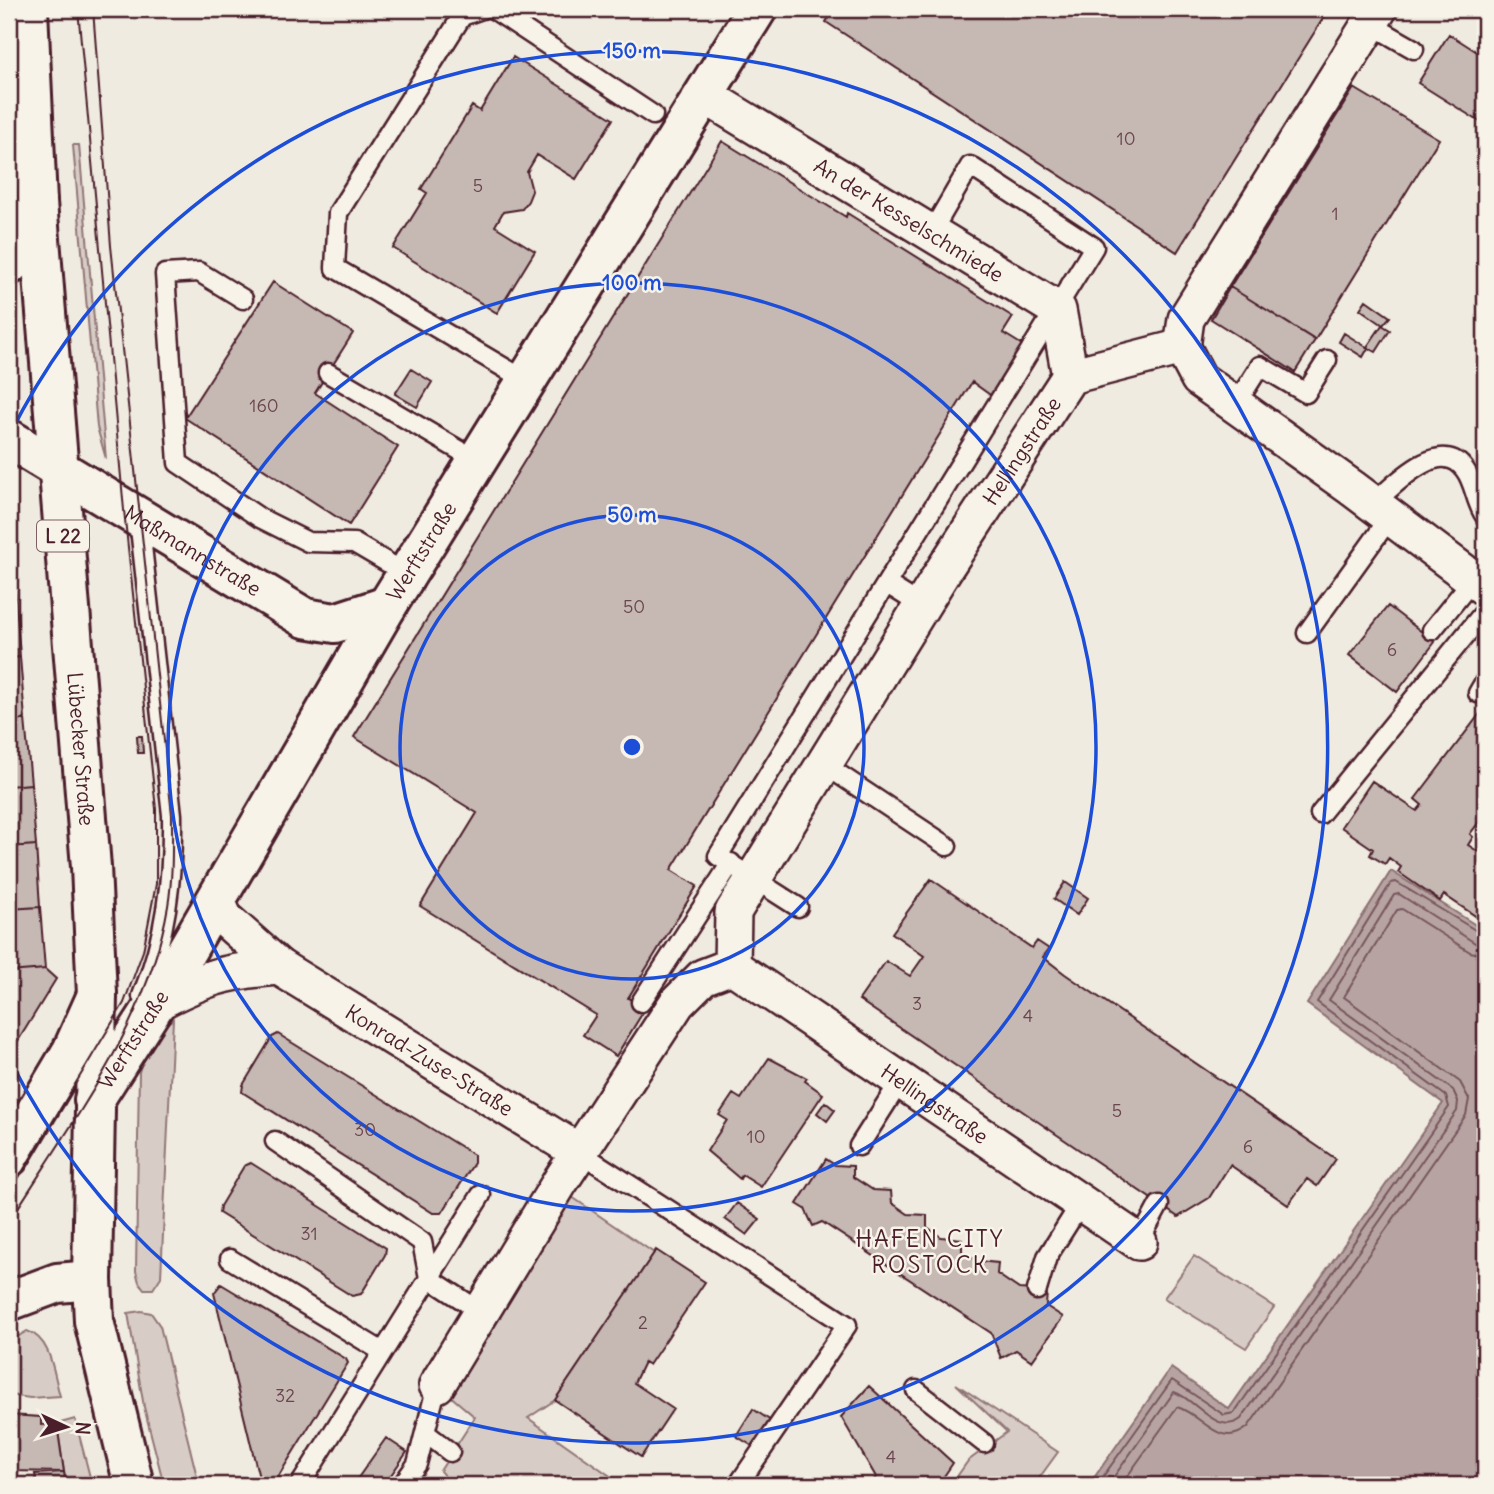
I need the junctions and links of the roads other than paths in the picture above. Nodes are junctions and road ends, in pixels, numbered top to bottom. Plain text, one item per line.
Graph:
1 (28, 9) edge
2 (482, 9) edge
3 (493, 9) edge
4 (757, 9) edge
5 (1374, 16) edge
6 (1414, 49) dead end
7 (704, 94) junction
8 (653, 115) dead end
9 (37, 202) junction
10 (931, 233) junction
11 (9, 265) edge
12 (243, 299) dead end
13 (1058, 310) junction
14 (1182, 347) junction
15 (1327, 360) dead end
16 (328, 373) dead end
17 (1070, 376) junction
18 (525, 380) junction
19 (1242, 417) junction
20 (9, 439) edge
21 (476, 460) junction
22 (57, 469) junction
23 (1382, 510) junction
24 (1485, 516) edge
25 (150, 526) junction
26 (407, 574) junction
27 (1481, 580) edge
28 (887, 584) junction
29 (387, 606) junction
30 (922, 606) junction
31 (1485, 611) edge
32 (1432, 630) dead end
33 (1307, 632) dead end
34 (825, 765) junction
35 (1320, 814) dead end
36 (947, 846) dead end
37 (743, 870) junction
38 (216, 899) junction
39 (798, 907) dead end
40 (732, 966) junction
41 (279, 967) junction
42 (97, 995) junction
43 (641, 1002) dead end
44 (156, 1003) junction
45 (901, 1080) junction
46 (94, 1093) junction
47 (275, 1141) dead end
48 (859, 1146) dead end
49 (579, 1152) junction
50 (9, 1157) edge
51 (481, 1195) dead end
52 (1082, 1203) junction
53 (1160, 1205) dead end
54 (1139, 1242) joint
55 (230, 1259) dead end
56 (429, 1278) junction
57 (92, 1280) junction
58 (1037, 1290) dead end
59 (9, 1301) edge
60 (481, 1312) junction
61 (383, 1352) junction
62 (438, 1385) joint
63 (916, 1390) dead end
64 (427, 1434) junction
65 (984, 1443) dead end
66 (450, 1452) dead end
67 (134, 1485) edge
68 (300, 1485) edge
69 (402, 1485) edge
70 (738, 1485) edge

1 - 9 street, Lübecker Straße / L 22
2 - 18 lane
3 - 8 lane
4 - 7 street, Werftstraße
5 - 6 lane
5 - 14 street
7 - 10 street, An der Kesselschmiede
7 - 18 street, Werftstraße
9 - 11 street
9 - 22 street, Lübecker Straße / L 22
10 - 13 street, An der Kesselschmiede
10 - 13 lane
12 - 26 lane
13 - 17 street
13 - 28 lane
14 - 17 street, Hellingstraße
14 - 19 street
15 - 19 lane
16 - 21 lane
17 - 30 street, Hellingstraße
18 - 21 street, Werftstraße
19 - 23 street
20 - 22 street, Maßmannstraße
21 - 26 street, Werftstraße
22 - 25 street, Maßmannstraße
22 - 42 street, Lübecker Straße / L 22
23 - 24 lane
23 - 27 street
23 - 33 lane
25 - 29 street, Maßmannstraße
25 - 46 lane
26 - 29 street, Werftstraße
27 - 32 lane
28 - 30 lane
28 - 37 lane
29 - 38 street, Werftstraße
30 - 34 street, Hellingstraße
31 - 35 lane
34 - 36 lane
34 - 37 street, Hellingstraße
37 - 39 lane
37 - 40 street, Hellingstraße
37 - 43 lane
38 - 41 street, Konrad-Zuse-Straße
38 - 44 street, Werftstraße
40 - 45 street, Hellingstraße
40 - 49 street
41 - 44 street
41 - 49 street, Konrad-Zuse-Straße
42 - 46 street, Lübecker Straße / L 22
42 - 50 street
44 - 46 street, Werftstraße
45 - 48 lane
45 - 52 street, Hellingstraße
46 - 57 street, Lübecker Straße / L 22
47 - 56 lane
49 - 60 street
49 - 70 lane, Konrad-Zuse-Straße
51 - 56 lane
52 - 54 street, Hellingstraße
52 - 58 lane
53 - 54 lane
55 - 61 lane
56 - 60 lane
56 - 61 lane
57 - 59 street
57 - 67 street, Lübecker Straße / L 22
60 - 62 street
61 - 68 lane
62 - 64 lane
63 - 65 lane
64 - 66 lane
64 - 69 lane

